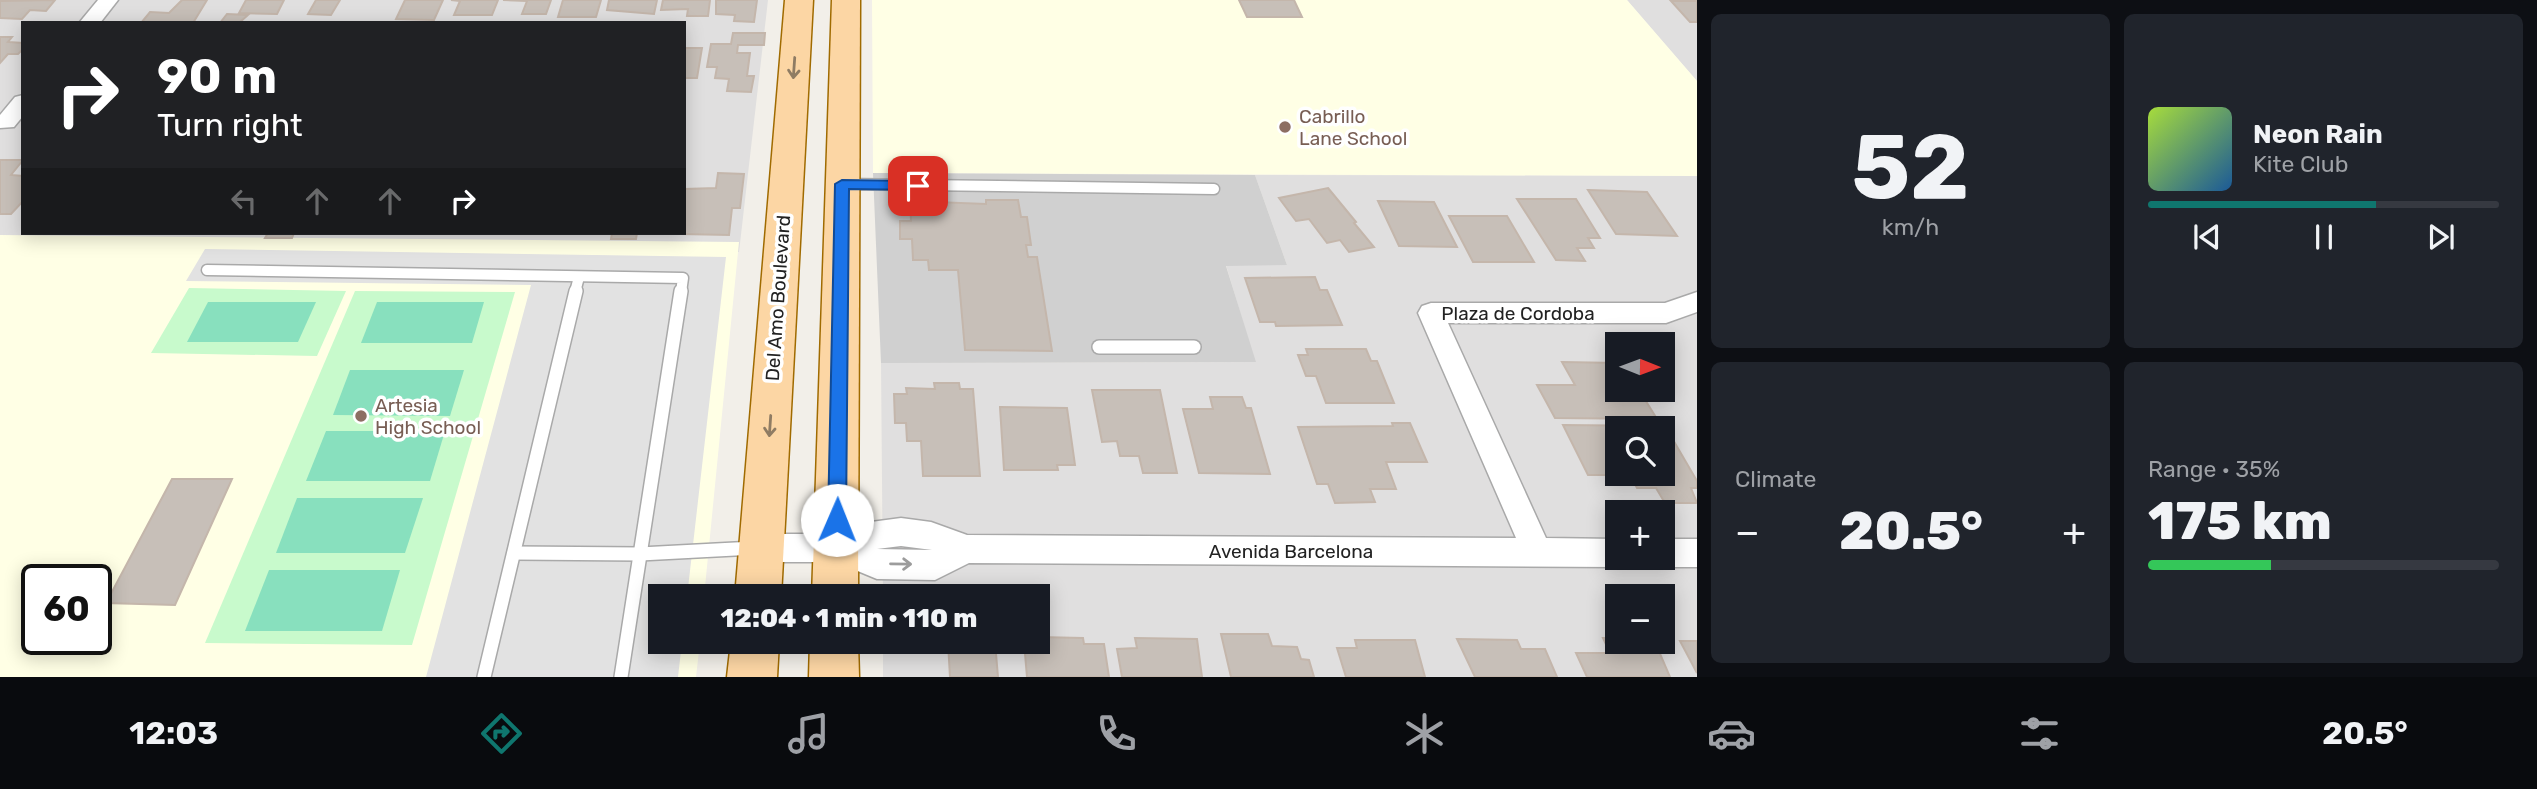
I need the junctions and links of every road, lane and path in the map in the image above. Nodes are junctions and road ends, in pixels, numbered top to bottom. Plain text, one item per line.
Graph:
1 (108, 0) edge
2 (799, 0) edge
3 (846, 0) edge
4 (91, 21) edge
5 (21, 105) edge
6 (10, 122) edge
7 (842, 184) junction
8 (1214, 189) dead end
9 (207, 270) dead end
10 (579, 277) junction
11 (1697, 302) edge
12 (1098, 346) dead end
13 (1194, 347) dead end
14 (761, 548) junction
15 (836, 548) junction
16 (1537, 552) junction
17 (514, 553) junction
18 (1605, 553) edge
19 (1675, 553) edge
20 (1697, 553) edge
21 (640, 554) junction
22 (759, 584) edge
23 (835, 584) edge
24 (754, 654) edge
25 (834, 654) edge
26 (484, 677) edge
27 (621, 677) edge
28 (752, 677) edge
29 (834, 677) edge

1 - 4 street
2 -> 14 main road, Del Amo Boulevard
3 - 7 main road
5 - 6 street
7 - 8 lane
7 - 15 main road
9 - 10 lane
10 - 17 lane
10 - 21 lane
11 - 16 street, Plaza de Cordoba
12 - 13 lane
14 - 15 street, Avenida Barcelona
14 - 21 lane
14 - 22 main road, Del Amo Boulevard
15 - 16 street, Avenida Barcelona
15 - 23 main road
16 - 18 street, Avenida Barcelona
17 - 21 lane
17 - 26 lane
19 - 20 street
21 - 27 lane
24 - 28 main road
25 - 29 main road

